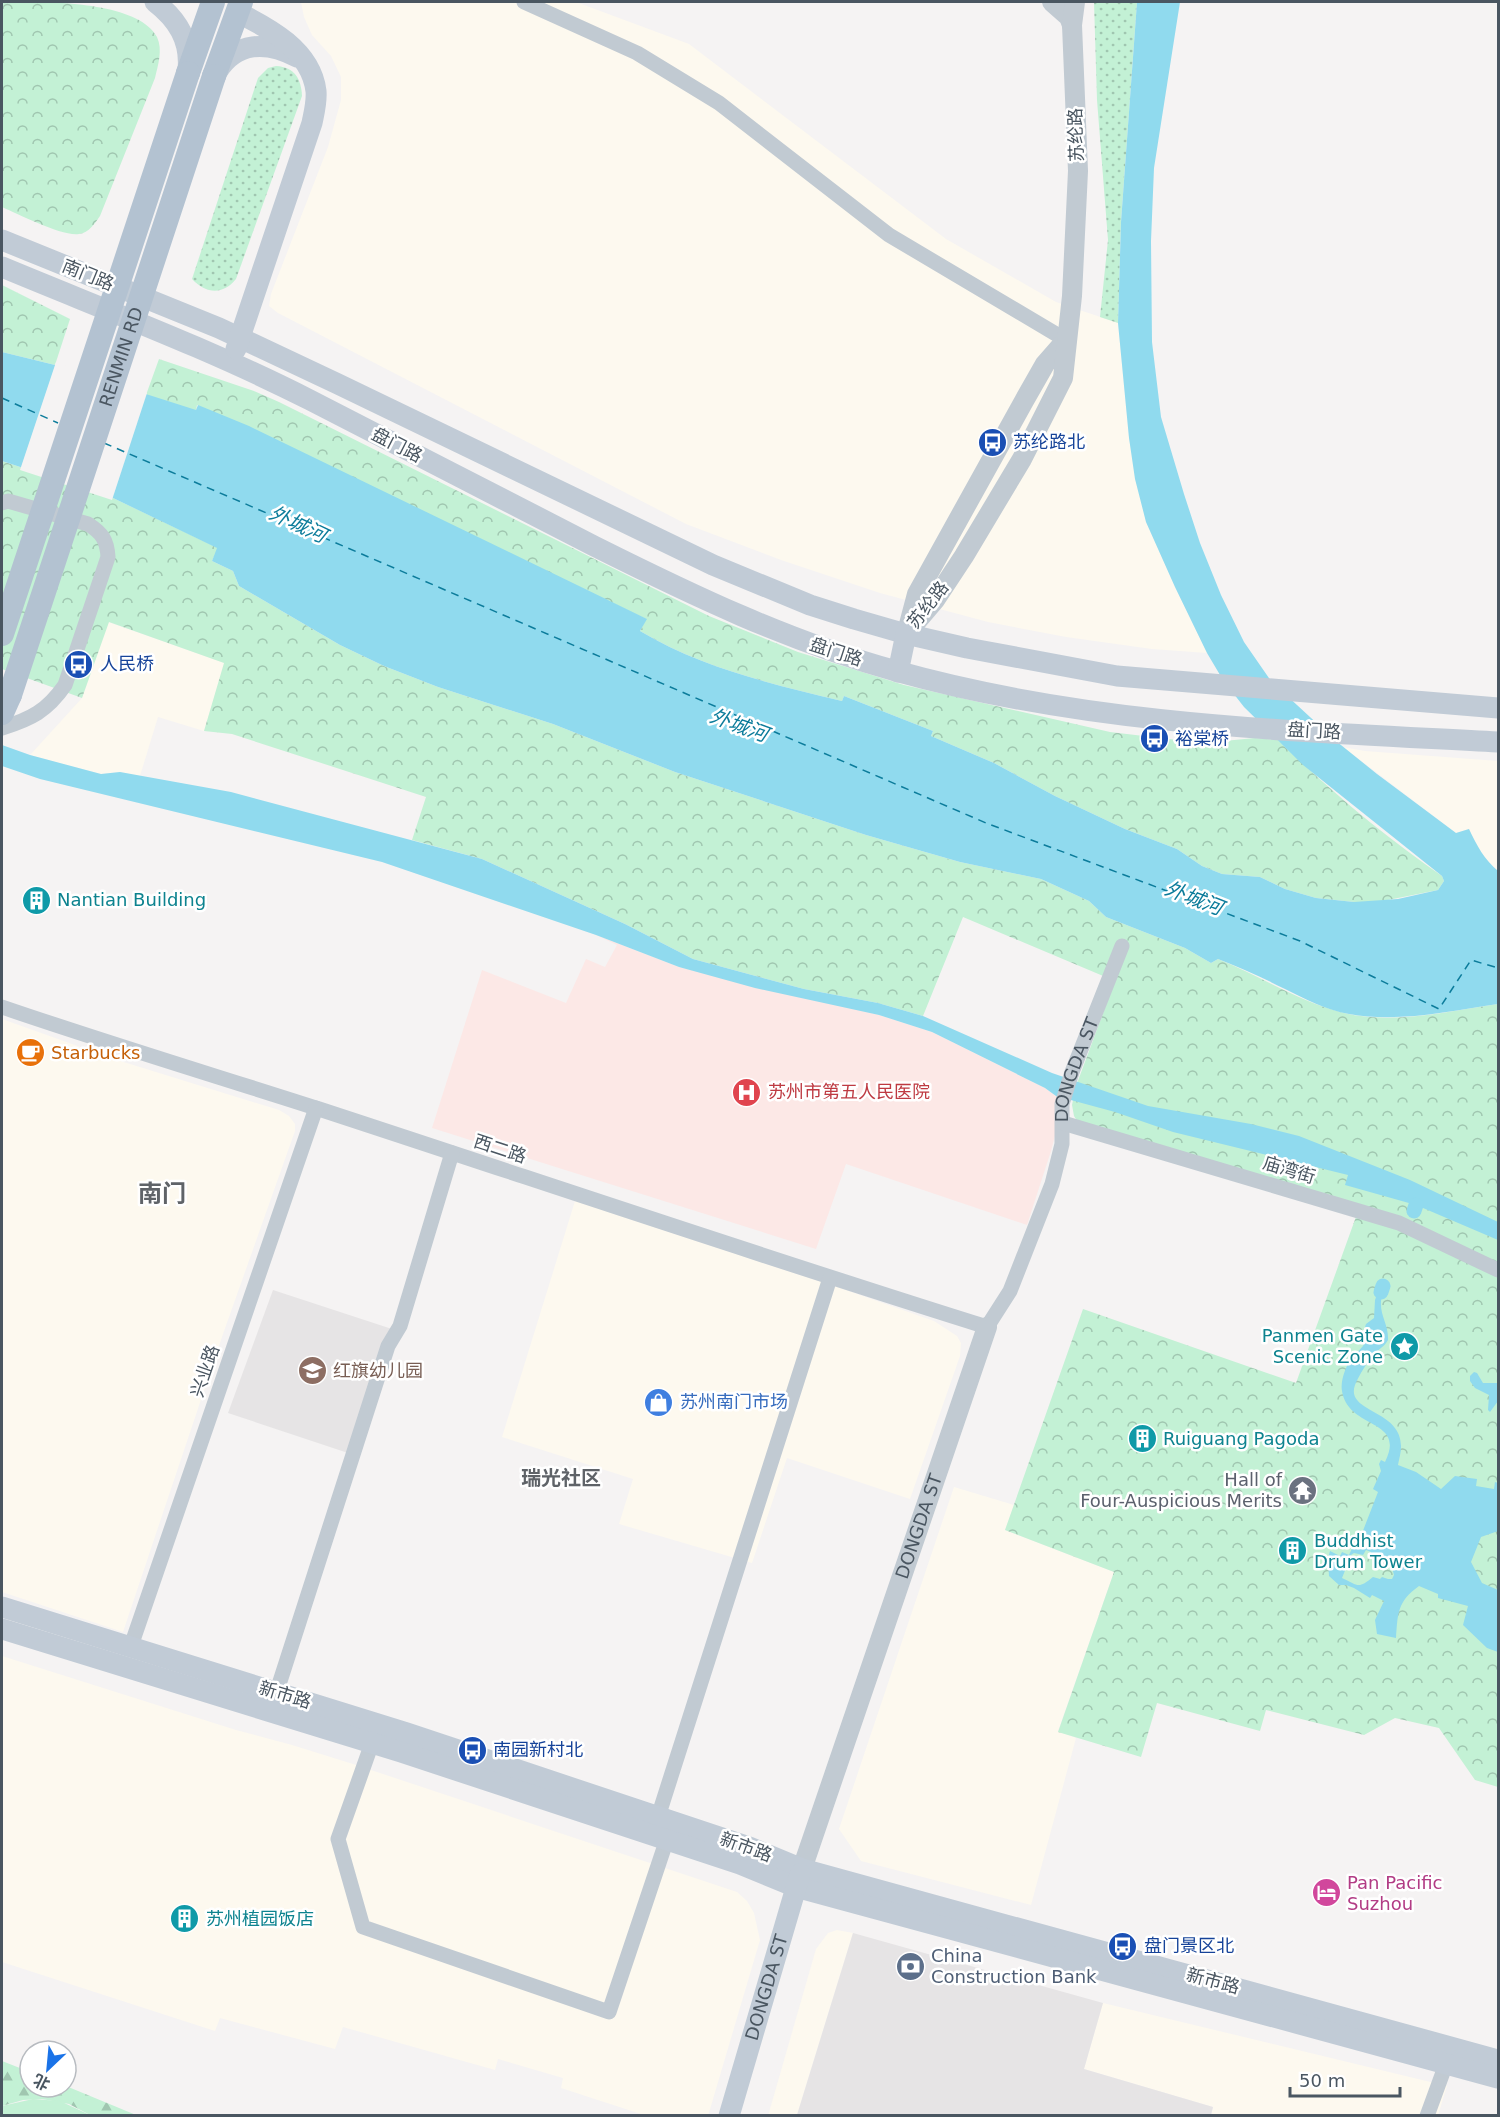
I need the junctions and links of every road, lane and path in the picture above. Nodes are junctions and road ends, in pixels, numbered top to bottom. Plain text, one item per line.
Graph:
1 (154, 2) edge
2 (209, 2) edge
3 (524, 2) edge
4 (1052, 2) edge
5 (1075, 2) edge
6 (239, 7) edge
7 (1072, 25) junction
8 (307, 65) junction
9 (188, 73) junction
10 (214, 76) junction
11 (2, 240) edge
12 (2, 267) edge
13 (240, 338) junction
14 (1066, 340) junction
15 (231, 361) junction
16 (2, 503) edge
17 (2, 634) edge
18 (906, 634) junction
19 (898, 672) junction
20 (6, 704) edge
21 (1498, 708) edge
22 (2, 729) edge
23 (1498, 742) edge
24 (1122, 946) dead end
25 (2, 1008) edge
26 (316, 1108) junction
27 (1063, 1123) junction
28 (452, 1153) junction
29 (1498, 1270) edge
30 (830, 1278) junction
31 (987, 1327) junction
32 (2, 1607) edge
33 (2, 1629) edge
34 (131, 1646) junction
35 (274, 1702) junction
36 (372, 1743) junction
37 (658, 1817) junction
38 (667, 1839) junction
39 (799, 1878) junction
40 (1498, 2060) edge
41 (1446, 2064) junction
42 (1498, 2078) edge
43 (729, 2115) edge
44 (1427, 2115) edge

1 - 9 main road
2 - 9 main road, RENMIN RD
3 - 14 street
4 - 7 street
5 - 7 street, 苏纶路
6 - 8 main road
6 - 10 main road, RENMIN RD
7 - 14 street, 苏纶路
8 - 10 main road
8 - 13 main road
9 - 17 main road, RENMIN RD, bridge
10 - 20 main road, RENMIN RD, bridge
11 - 13 main road, 南门路
12 - 15 main road, 南门路
13 - 15 main road
13 - 18 main road, 盘门路
14 - 18 street, 苏纶路
14 - 18 street, 苏纶路
15 - 19 main road, 盘门路
16 - 22 street
18 - 19 main road
18 - 21 main road, 盘门路
19 - 23 main road, 盘门路
24 - 27 street, DONGDA ST
25 - 26 street, 西二路
26 - 28 street, 西二路
26 - 34 street, 兴业路
27 - 29 street, 庙湾街
27 - 31 street, DONGDA ST
28 - 30 street, 西二路
28 - 35 street
30 - 31 street, 西二路
30 - 37 street
31 - 39 street, DONGDA ST
32 - 34 main road, 新市路
33 - 35 main road, 新市路
34 - 35 main road, 新市路
35 - 36 main road, 新市路
35 - 37 main road, 新市路
36 - 38 main road, 新市路
36 - 38 street
37 - 39 main road, 新市路
38 - 39 main road, 新市路
39 - 40 main road, 新市路
39 - 41 main road, 新市路
39 - 43 main road, DONGDA ST
41 - 42 main road, 新市路
41 - 44 street

